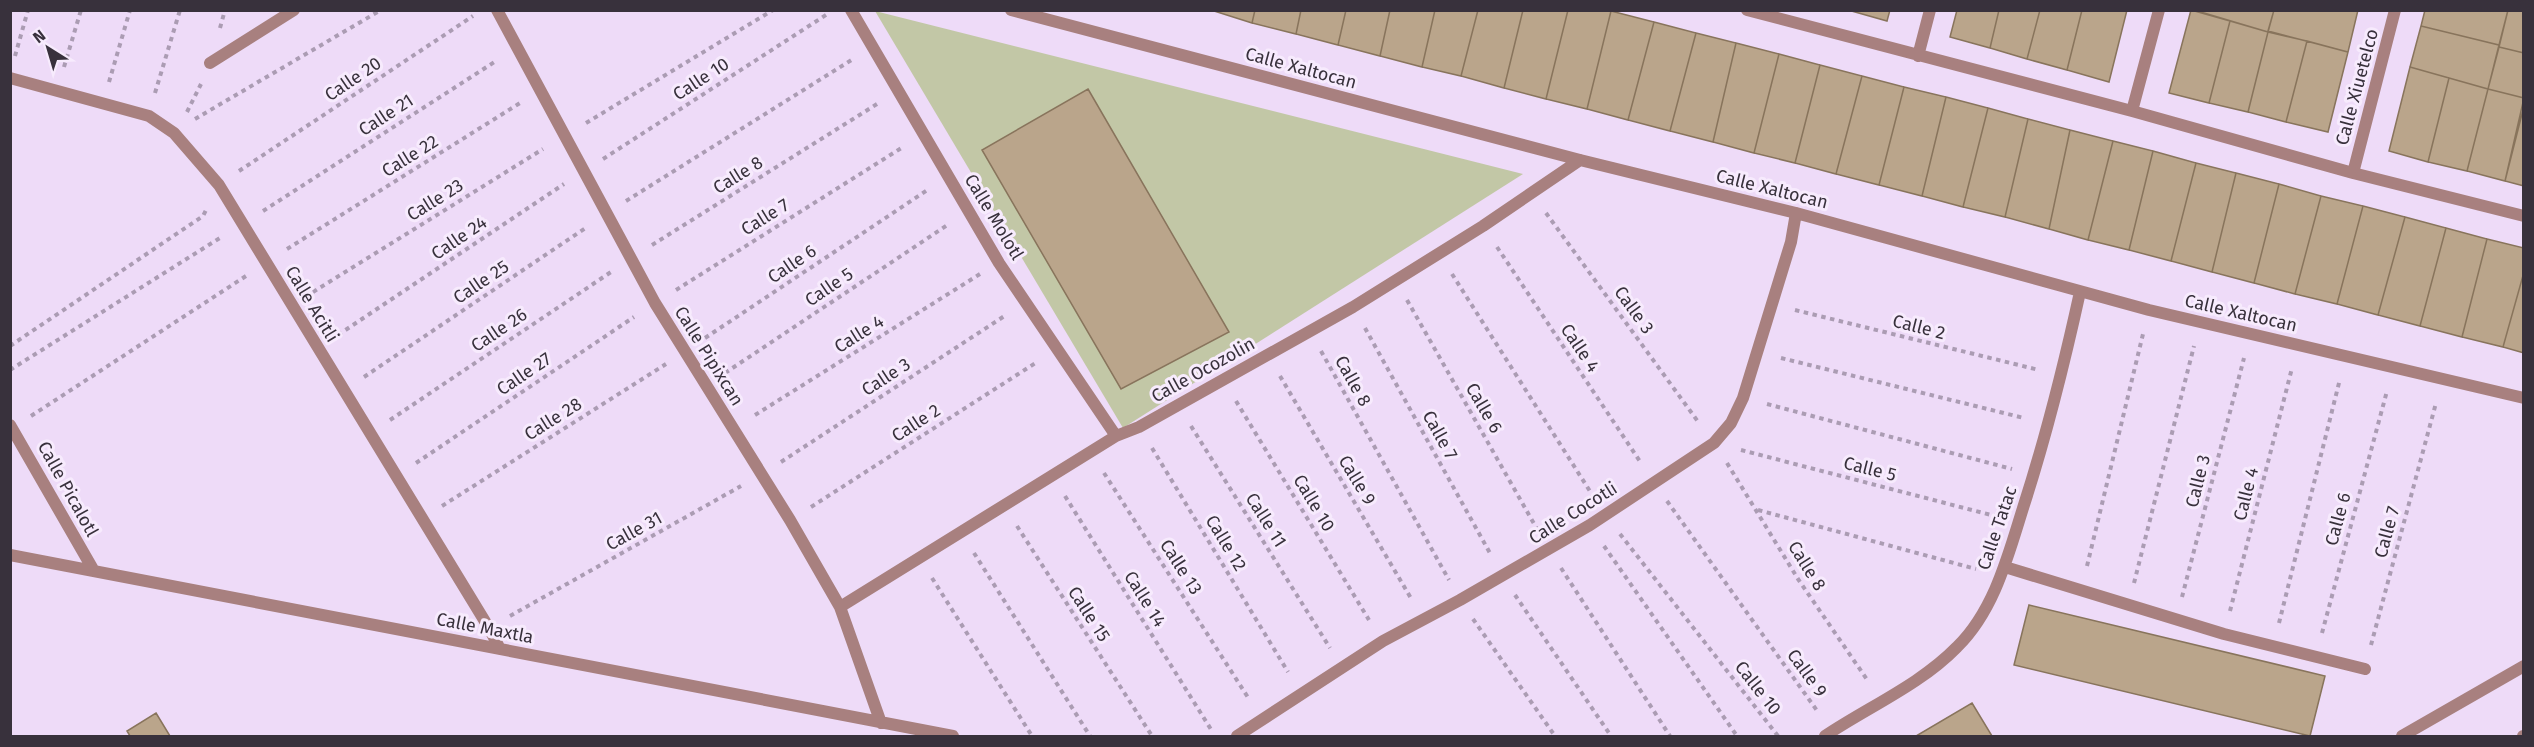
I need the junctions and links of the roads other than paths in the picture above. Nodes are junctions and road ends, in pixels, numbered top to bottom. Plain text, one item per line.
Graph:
1 (294, 10) edge
2 (497, 10) edge
3 (850, 10) edge
4 (1011, 10) edge
5 (1747, 10) edge
6 (1930, 10) edge
7 (2159, 10) edge
8 (2395, 10) edge
9 (1918, 56) junction
10 (210, 63) dead end
11 (10, 78) edge
12 (2132, 111) junction
13 (1580, 160) junction
14 (2353, 173) junction
15 (1796, 213) junction
16 (2523, 216) edge
17 (2080, 292) junction
18 (2523, 398) edge
19 (12, 427) edge
20 (1116, 436) junction
21 (10, 555) edge
22 (94, 571) junction
23 (2003, 572) junction
24 (840, 607) junction
25 (500, 649) junction
26 (2523, 666) edge
27 (2365, 669) road end
28 (881, 723) junction
29 (1829, 734) edge
30 (953, 736) edge
31 (1237, 736) edge
32 (2402, 736) edge

1 - 10 street
2 - 24 street, Calle Pipixcan
3 - 20 street, Calle Molotl
4 - 13 street, Calle Xaltocan
5 - 9 street
6 - 9 street
7 - 12 street
8 - 14 street, Calle Xiuetelco
9 - 12 street
11 - 25 street, Calle Acitli
12 - 14 street
13 - 15 street, Calle Xaltocan
13 - 20 street, Calle Ocozolin
14 - 16 street
15 - 17 street, Calle Xaltocan
15 - 31 street, Calle Cocotli
17 - 18 street, Calle Xaltocan
17 - 23 street, Calle Tatac
19 - 22 street, Calle Picalotl
20 - 24 street, Calle Ocozolin
21 - 22 street, Calle Maxtla
22 - 25 street, Calle Maxtla
23 - 27 street
23 - 29 street, Calle Tatac
24 - 28 street, Calle Pipixcan
25 - 28 street, Calle Maxtla
26 - 32 street
28 - 30 street, Calle Maxtla

